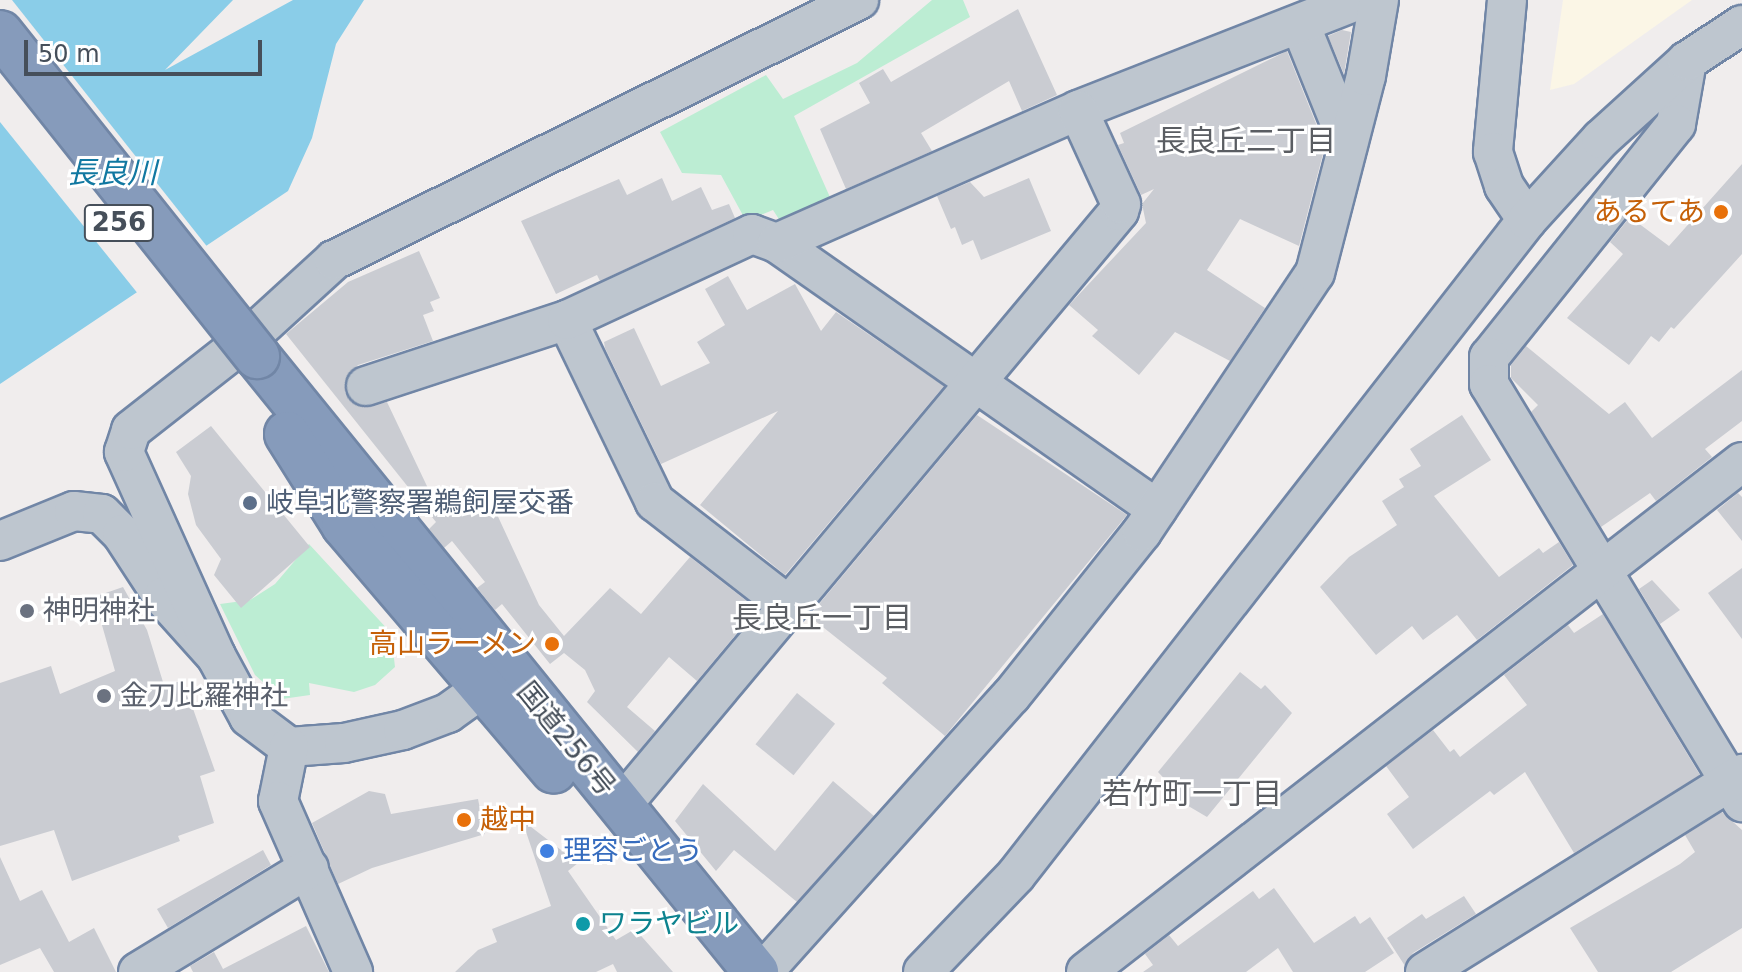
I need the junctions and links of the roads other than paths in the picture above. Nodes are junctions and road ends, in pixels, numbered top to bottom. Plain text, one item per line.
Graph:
1 (859, 0) edge
2 (1358, 0) edge
3 (1379, 0) edge
4 (1507, 0) edge
5 (1300, 24) junction
6 (1742, 25) edge
7 (0, 33) edge
8 (1687, 61) junction
9 (0, 74) edge
10 (1078, 110) junction
11 (1348, 143) junction
12 (1527, 220) junction
13 (777, 243) junction
14 (567, 320) junction
15 (247, 364) junction
16 (972, 383) junction
17 (366, 386) dead end
18 (1742, 462) edge
19 (1157, 509) junction
20 (0, 541) edge
21 (1601, 570) junction
22 (788, 605) junction
23 (216, 656) junction
24 (497, 680) junction
25 (289, 747) junction
26 (1738, 786) edge
27 (621, 806) junction
28 (309, 868) junction
29 (138, 972) edge
30 (353, 972) edge
31 (717, 972) edge
32 (756, 972) edge
33 (763, 972) edge
34 (923, 972) edge
35 (1086, 972) edge
36 (1425, 972) edge

1 - 23 street
2 - 5 street
3 - 11 street
4 - 12 street
5 - 10 street
5 - 11 street
6 - 8 street
7 - 15 highway, 256, bridge
8 - 12 street
8 - 21 street
9 - 15 highway, 256
10 - 13 street
10 - 16 street
11 - 19 street
12 - 34 street
13 - 14 street
13 - 16 street
14 - 17 street
14 - 22 street
15 - 24 highway, 国道256号 / 256
16 - 19 street
16 - 22 street
18 - 21 street
19 - 33 street
20 - 23 street
21 - 26 street
21 - 35 street
22 - 27 street
23 - 25 street
24 - 25 street
24 - 27 highway, 国道256号 / 256
24 - 31 highway, 国道256号 / 256
25 - 28 street
26 - 36 street
27 - 32 highway, 国道256号 / 256
28 - 29 street
28 - 30 street

